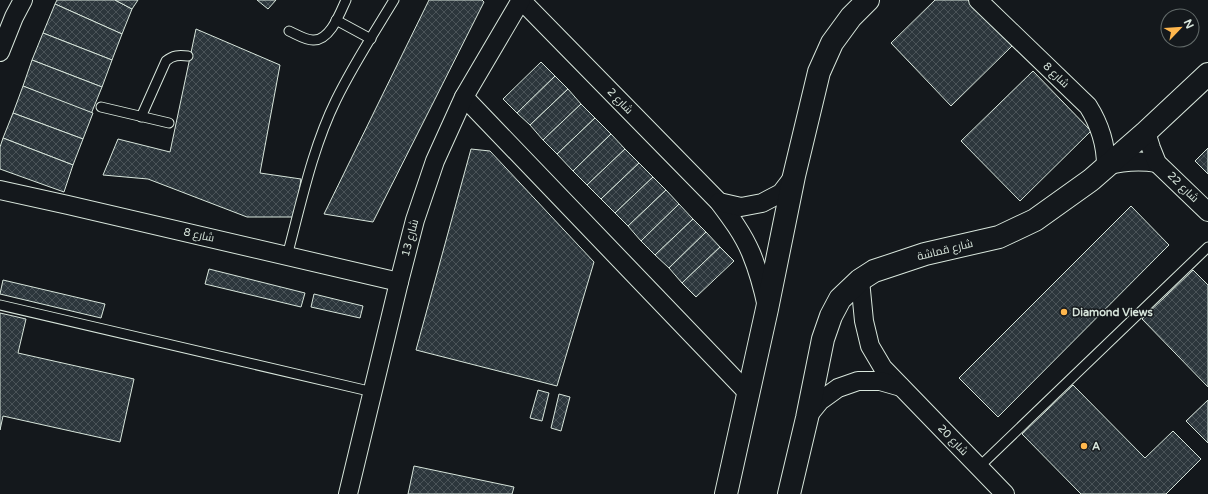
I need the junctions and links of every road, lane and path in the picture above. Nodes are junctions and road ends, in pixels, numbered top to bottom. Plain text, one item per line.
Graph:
1 (23, 0) edge
2 (346, 0) edge
3 (394, 0) edge
4 (521, 0) edge
5 (868, 0) edge
6 (978, 0) edge
7 (336, 20) junction
8 (289, 31) dead end
9 (370, 39) junction
10 (0, 52) edge
11 (188, 56) dead end
12 (1208, 74) edge
13 (464, 97) junction
14 (101, 107) dead end
15 (141, 117) junction
16 (169, 123) dead end
17 (1146, 132) junction
18 (1157, 162) junction
19 (1106, 166) junction
20 (794, 176) junction
21 (0, 190) edge
22 (719, 202) junction
23 (1208, 212) edge
24 (1208, 247) edge
25 (287, 256) junction
26 (860, 280) junction
27 (399, 282) junction
28 (0, 305) edge
29 (767, 309) junction
30 (901, 387) junction
31 (372, 392) junction
32 (748, 393) junction
33 (807, 418) junction
34 (979, 467) junction
35 (348, 494) edge
36 (726, 494) edge
37 (789, 494) edge
38 (1005, 494) edge

1 - 10 street
2 - 7 lane
3 - 9 lane
4 - 13 street, شارع 13
4 - 22 street, شارع 2
5 - 20 street
6 - 19 street, شارع 8
7 - 8 lane
7 - 9 lane
9 - 25 lane
11 - 15 lane
12 - 17 street, شارع قماشة
13 - 27 street, شارع 13
13 - 32 street
14 - 15 lane
15 - 16 lane
17 - 18 street, شارع 22
17 - 19 street, شارع قماشة
18 - 19 street
18 - 23 street, شارع 22
19 - 26 street, شارع قماشة
20 - 22 street
20 - 29 street
21 - 25 street, شارع 8
22 - 29 street, شارع 2
24 - 34 lane
25 - 27 street, شارع 8
26 - 30 street, شارع 20
26 - 33 street, شارع قماشة
27 - 31 street, شارع 13
28 - 31 lane
29 - 32 street
30 - 33 street, شارع 20
30 - 34 street, شارع 20
31 - 35 street, شارع 13
32 - 36 street
33 - 37 street, شارع قماشة
34 - 38 street, شارع 20

